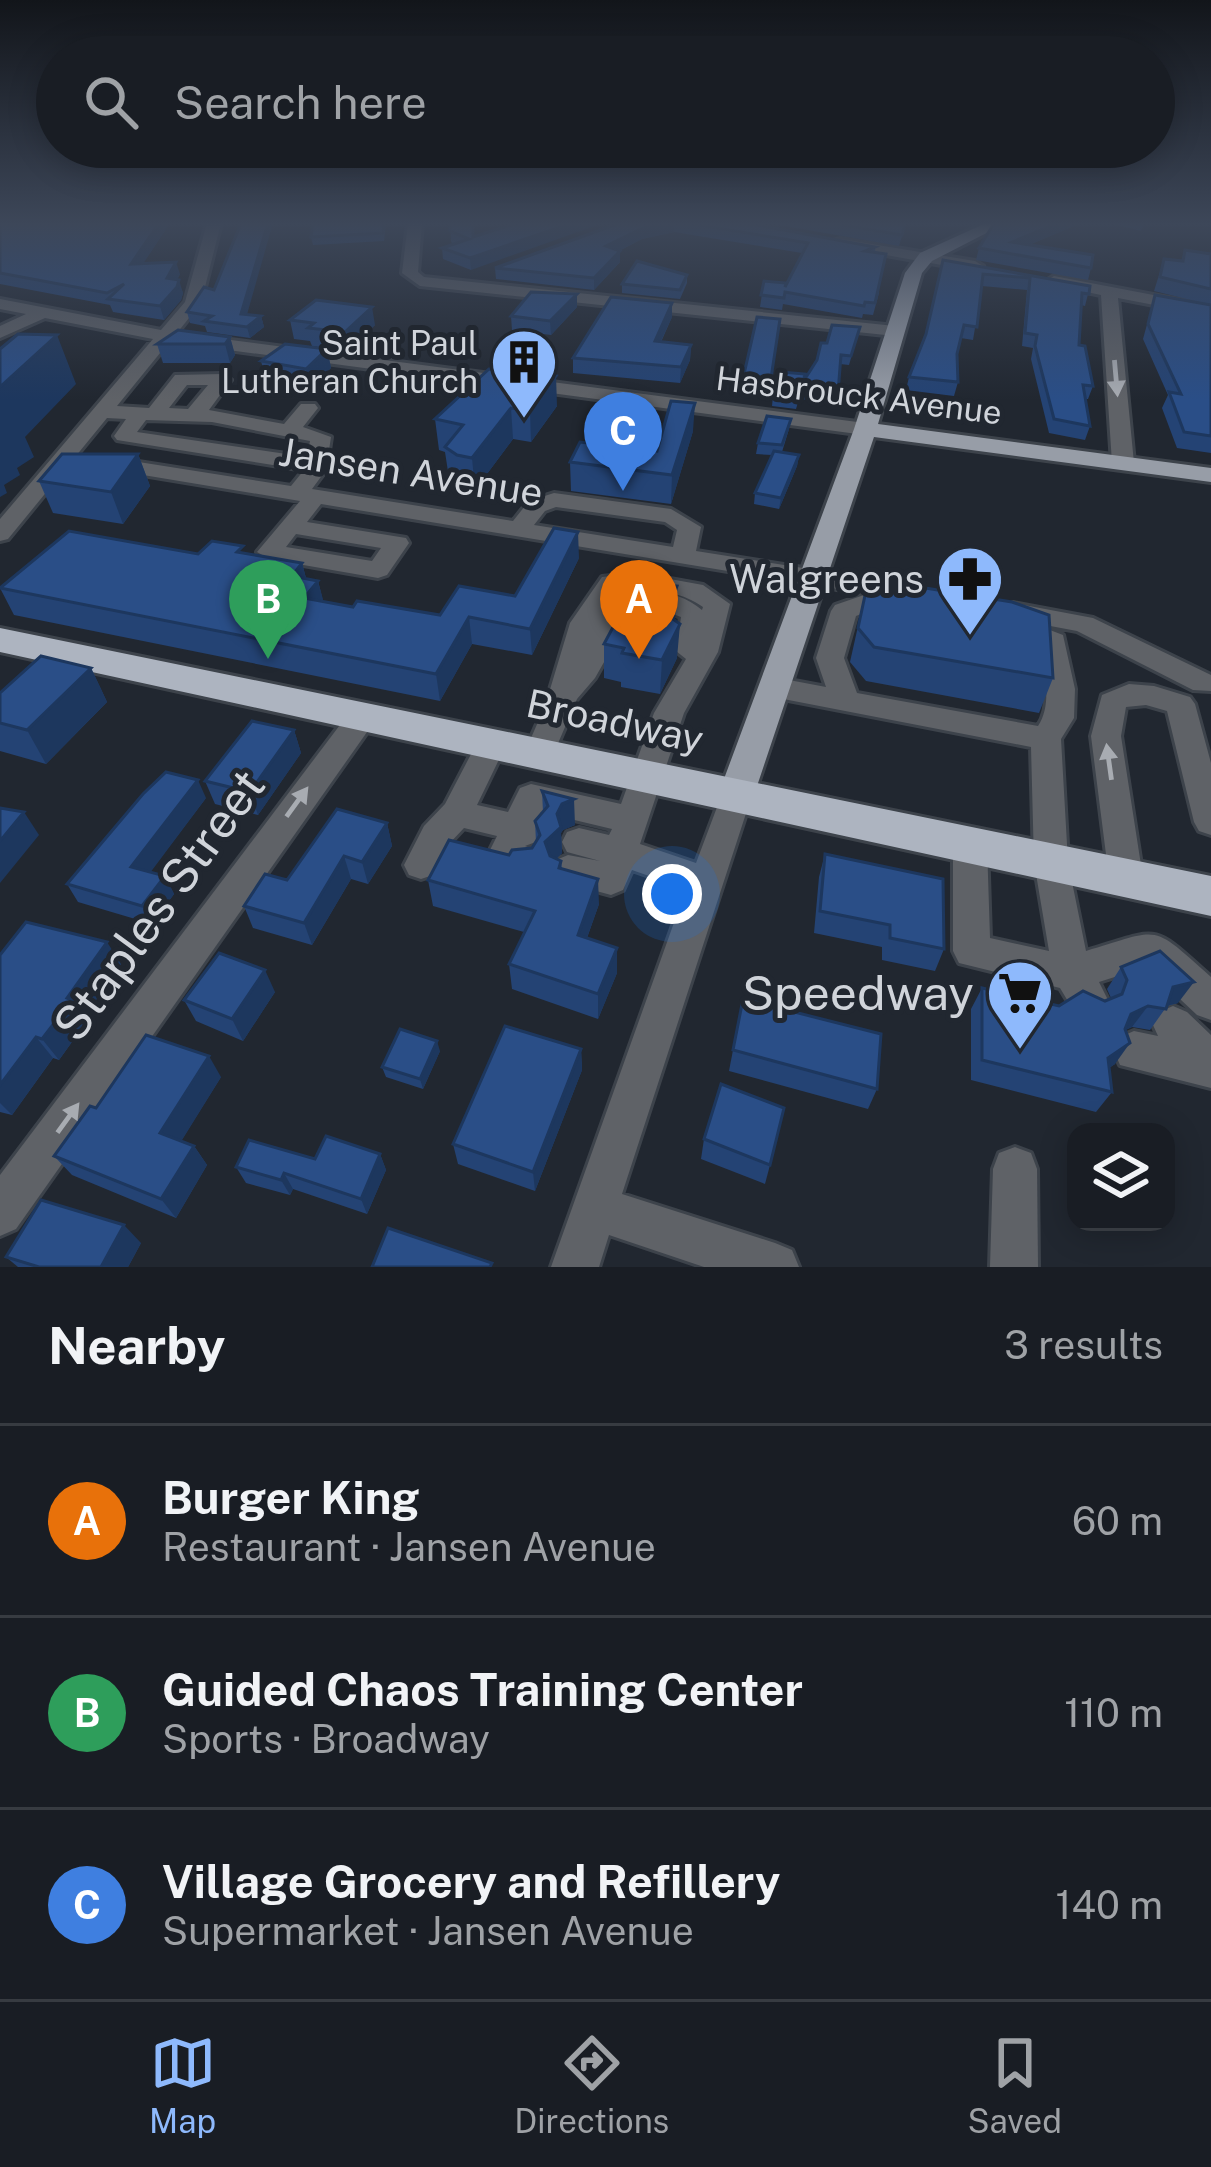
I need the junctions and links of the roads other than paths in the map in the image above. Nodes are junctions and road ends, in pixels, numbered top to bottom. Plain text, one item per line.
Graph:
1 (198, 282) edge
2 (439, 282) edge
3 (459, 282) edge
4 (911, 282) edge
5 (1057, 282) edge
6 (454, 284) junction
7 (1109, 292) junction
8 (0, 304) edge
9 (1211, 310) edge
10 (44, 312) junction
11 (90, 322) junction
12 (4, 329) edge
13 (895, 331) junction
14 (68, 333) dead end
15 (169, 337) junction
16 (259, 401) dead end
17 (308, 408) dead end
18 (105, 412) junction
19 (148, 413) junction
20 (194, 414) junction
21 (239, 422) junction
22 (865, 429) junction
23 (289, 431) junction
24 (68, 455) junction
25 (1123, 463) junction
26 (315, 465) junction
27 (1211, 475) edge
28 (306, 496) junction
29 (290, 526) dead end
30 (520, 528) junction
31 (0, 534) edge
32 (683, 555) junction
33 (814, 577) junction
34 (0, 640) edge
35 (773, 687) junction
36 (1198, 691) edge
37 (846, 701) junction
38 (362, 717) junction
39 (1046, 739) junction
40 (492, 743) junction
41 (539, 754) junction
42 (647, 776) junction
43 (736, 795) junction
44 (457, 813) junction
45 (1211, 822) edge
46 (626, 836) junction
47 (970, 845) junction
48 (573, 856) dead end
49 (1051, 862) junction
50 (422, 865) dead end
51 (1126, 878) junction
52 (707, 881) junction
53 (1211, 896) edge
54 (1094, 984) junction
55 (1211, 1002) edge
56 (1173, 1025) dead end
57 (1134, 1051) edge
58 (1211, 1066) edge
59 (1015, 1169) dead end
60 (595, 1208) junction
61 (0, 1213) edge
62 (574, 1267) edge
63 (775, 1267) edge
64 (1014, 1267) edge

1 - 15 street
2 - 6 street
3 - 6 street
4 - 13 main road
5 - 7 street
6 - 13 street
7 - 9 street
7 -> 25 street
8 - 10 street, Hasbrouck Avenue
10 - 11 street, Hasbrouck Avenue
10 - 12 street
11 - 14 street
11 - 15 street, Hasbrouck Avenue
13 - 22 main road
15 - 18 street
15 - 22 street, Hasbrouck Avenue
16 - 21 street
17 - 23 street
18 - 19 street
18 - 24 street
19 - 20 street
19 - 20 street
19 - 26 street
20 - 21 street
21 - 23 street
22 - 25 main road, Hasbrouck Avenue
22 - 33 main road
23 - 26 street
24 - 28 street, Jansen Avenue
24 - 31 street
25 - 27 main road, Hasbrouck Avenue
26 - 28 street
28 - 29 street
28 - 30 street, Jansen Avenue
30 - 32 street, Jansen Avenue
30 - 32 street
32 - 33 street, Jansen Avenue
33 - 35 main road
33 - 37 street, Jansen Avenue
34 - 38 highway, Broadway
35 - 37 street
35 - 43 main road
36 - 39 street
36 - 45 street
51 -> 36 street
37 - 39 street
38 - 40 highway, Broadway
61 -> 38 street, Staples Street
39 - 49 street
40 - 41 highway, Broadway
40 - 44 street
41 - 42 highway, Broadway
41 - 42 street
42 - 43 highway, Broadway
42 - 46 street
43 - 47 highway, Broadway
43 - 52 street
44 - 46 street
44 - 50 street
46 - 48 street
46 - 52 street
47 - 49 highway, Broadway
47 - 54 street
49 - 51 highway, Broadway
49 - 54 street
51 - 53 highway, Broadway
52 - 60 street
54 - 55 street
56 - 58 street
57 - 58 street
59 - 64 street
60 - 62 street
60 - 63 street

